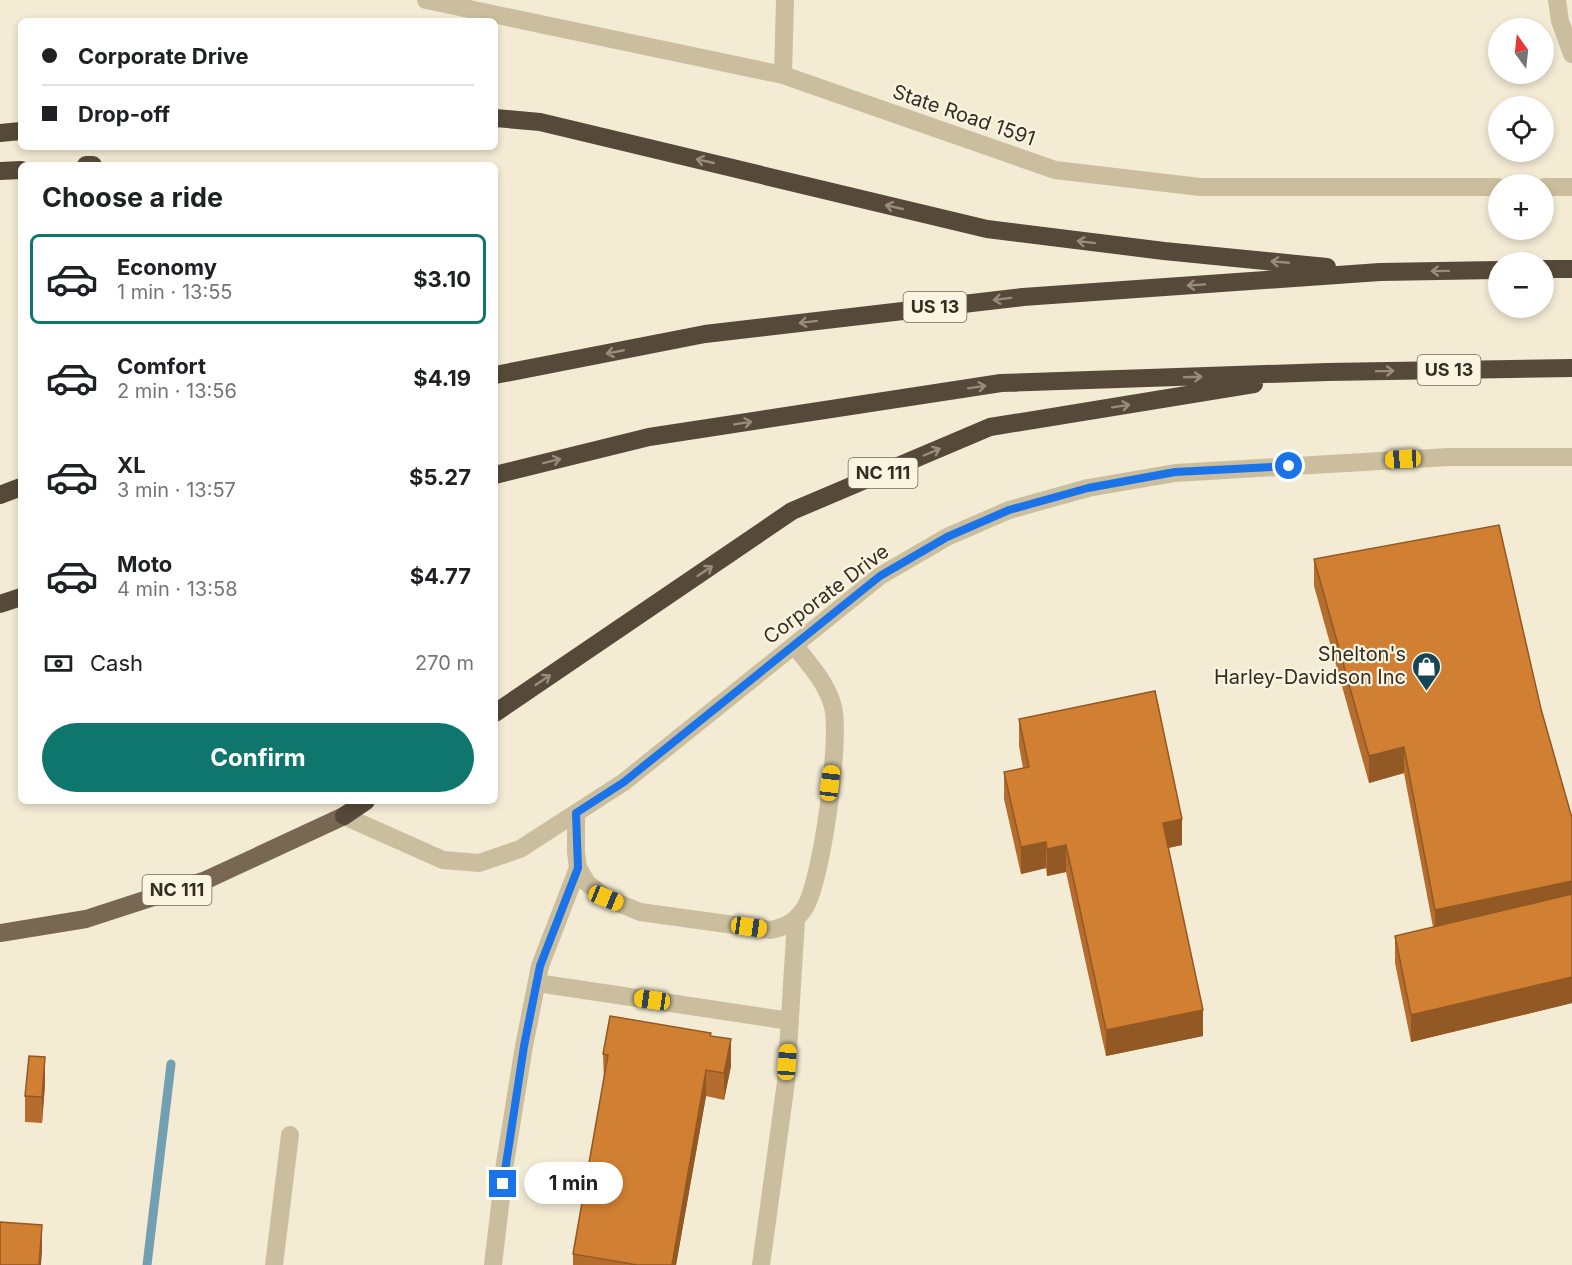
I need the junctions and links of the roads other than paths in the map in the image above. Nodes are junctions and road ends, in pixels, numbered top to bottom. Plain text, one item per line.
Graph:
1 (426, 0) edge
2 (785, 0) edge
3 (1557, 0) edge
4 (1572, 54) edge
5 (783, 75) junction
6 (498, 118) edge
7 (18, 131) edge
8 (0, 133) edge
9 (18, 170) edge
10 (0, 171) edge
11 (1488, 187) edge
12 (1554, 187) edge
13 (1572, 187) edge
14 (1554, 269) edge
15 (1572, 269) edge
16 (1488, 270) edge
17 (1380, 272) junction
18 (1572, 368) edge
19 (1327, 372) junction
20 (498, 374) edge
21 (1572, 457) edge
22 (498, 474) edge
23 (18, 488) edge
24 (18, 494) edge
25 (0, 497) edge
26 (18, 598) edge
27 (0, 604) edge
28 (794, 645) junction
29 (498, 711) edge
30 (355, 804) edge
31 (362, 804) edge
32 (576, 813) junction
33 (344, 816) junction
34 (578, 868) junction
35 (796, 920) junction
36 (0, 933) edge
37 (537, 982) junction
38 (790, 1021) junction
39 (290, 1135) dead end
40 (274, 1265) edge
41 (493, 1265) edge
42 (761, 1265) edge

1 - 5 street, State Road 1591
2 - 5 street
3 - 4 street
5 - 11 street, State Road 1591
17 -> 6 highway
7 - 8 highway
9 - 10 highway
12 - 13 street
14 - 15 highway
16 -> 17 highway, US 13
17 -> 20 highway, US 13
19 -> 18 highway, US 13
22 -> 19 highway, US 13
29 -> 19 highway, NC 111
21 - 28 street, Corporate Drive
23 - 25 highway
24 - 25 highway
26 - 27 highway
28 - 32 street, Corporate Drive
28 - 35 street
30 - 33 highway
31 - 33 highway, NC 111
32 - 33 street, Corporate Drive
32 - 34 street
33 - 36 main road, NC 111
34 - 35 street
34 - 37 street
35 - 38 street
37 - 38 street
37 - 41 street
38 - 42 street
39 - 40 street

